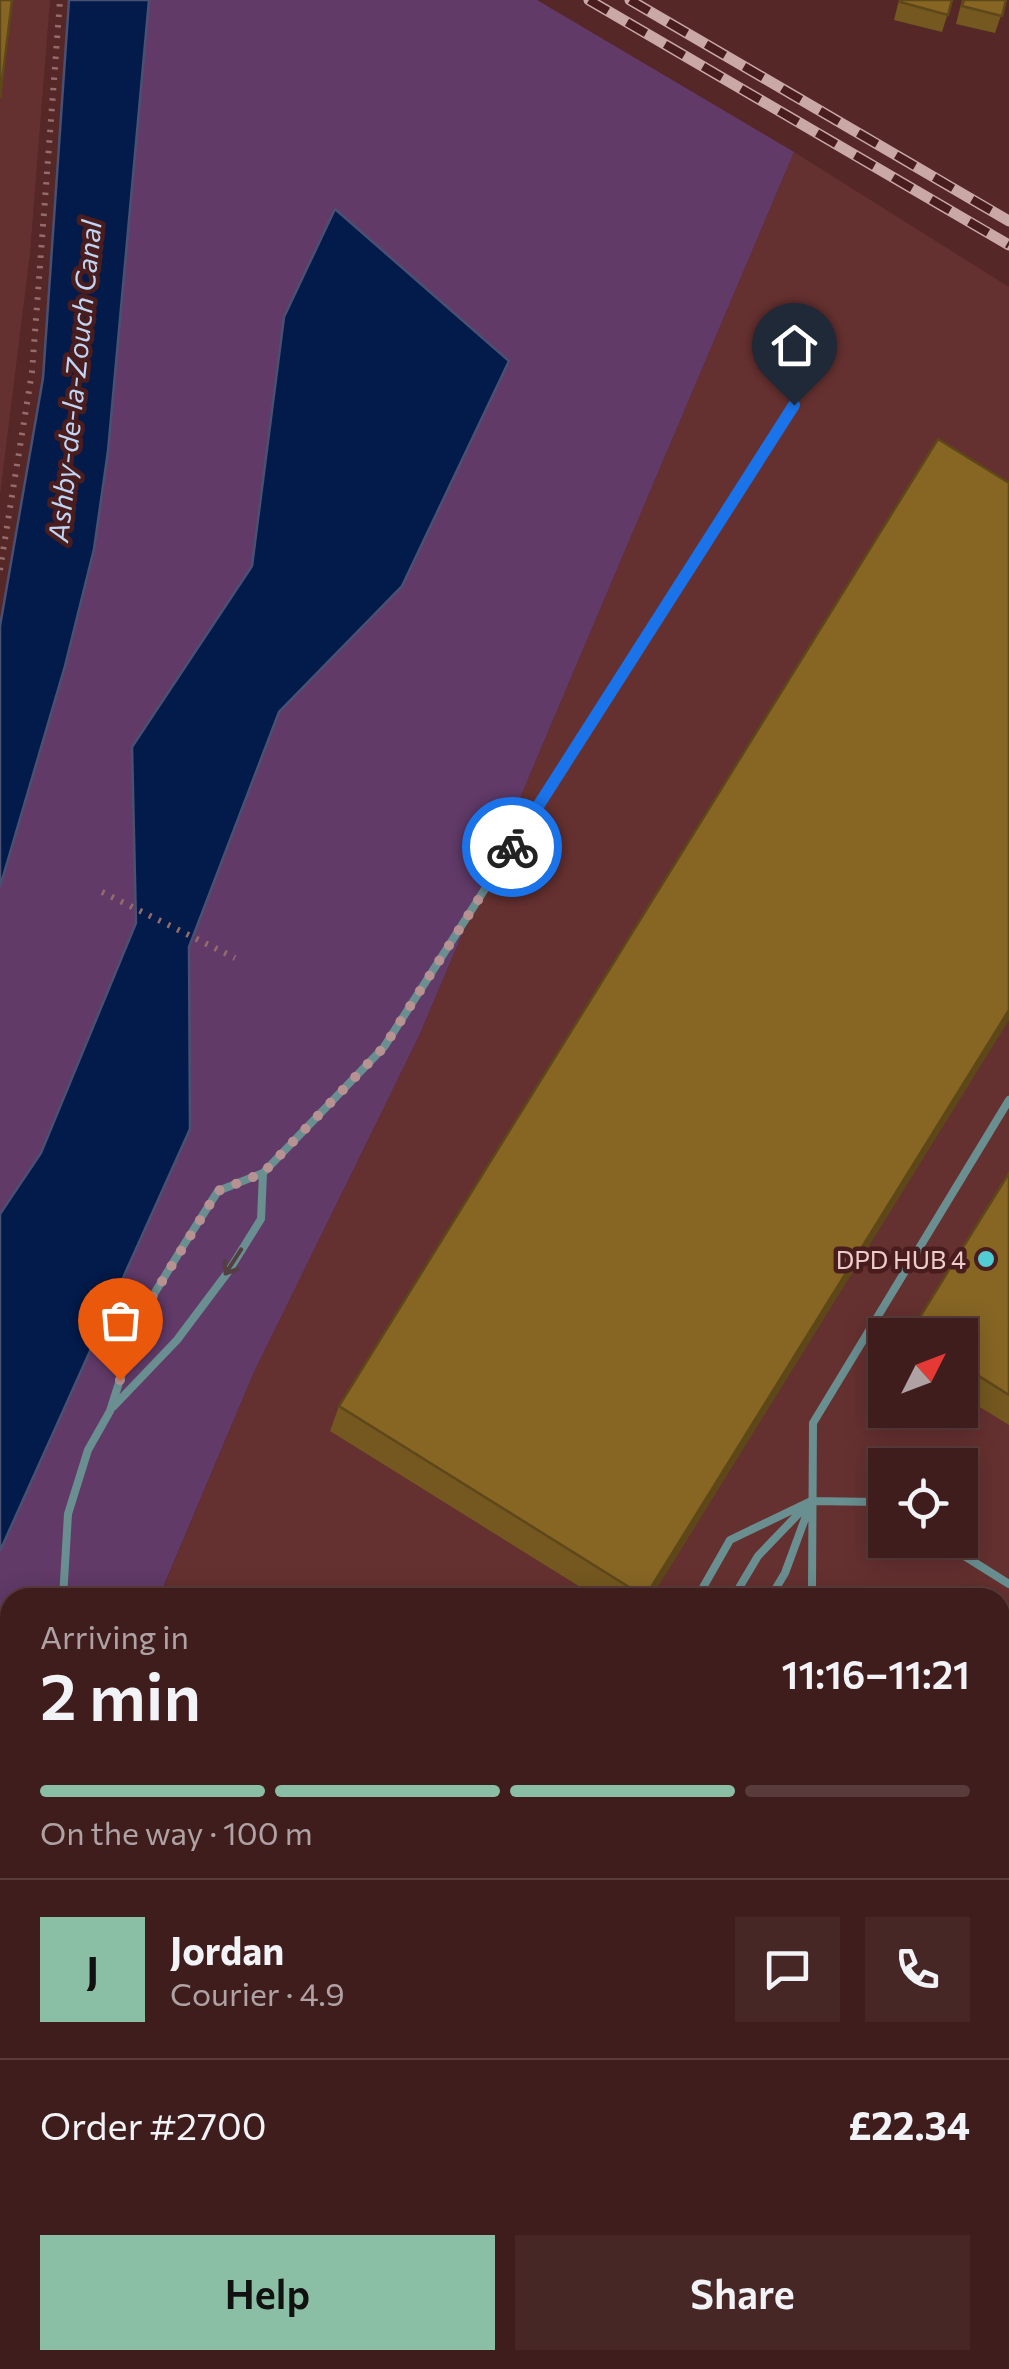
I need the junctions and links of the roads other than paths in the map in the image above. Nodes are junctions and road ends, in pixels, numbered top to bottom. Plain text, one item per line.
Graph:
1 (794, 405) dead end
2 (1009, 1100) edge
3 (263, 1173) junction
4 (110, 1410) junction
5 (811, 1501) junction
6 (868, 1502) edge
7 (968, 1558) edge
8 (1009, 1584) edge
9 (64, 1588) edge
10 (703, 1588) edge
11 (739, 1588) edge
12 (776, 1588) edge
13 (812, 1588) edge

1 - 3 lane
2 - 5 lane
3 -> 4 lane
3 - 4 lane
4 - 9 lane
5 - 6 lane
5 - 10 lane
5 - 11 lane
5 - 12 lane
5 - 13 lane
7 - 8 lane

